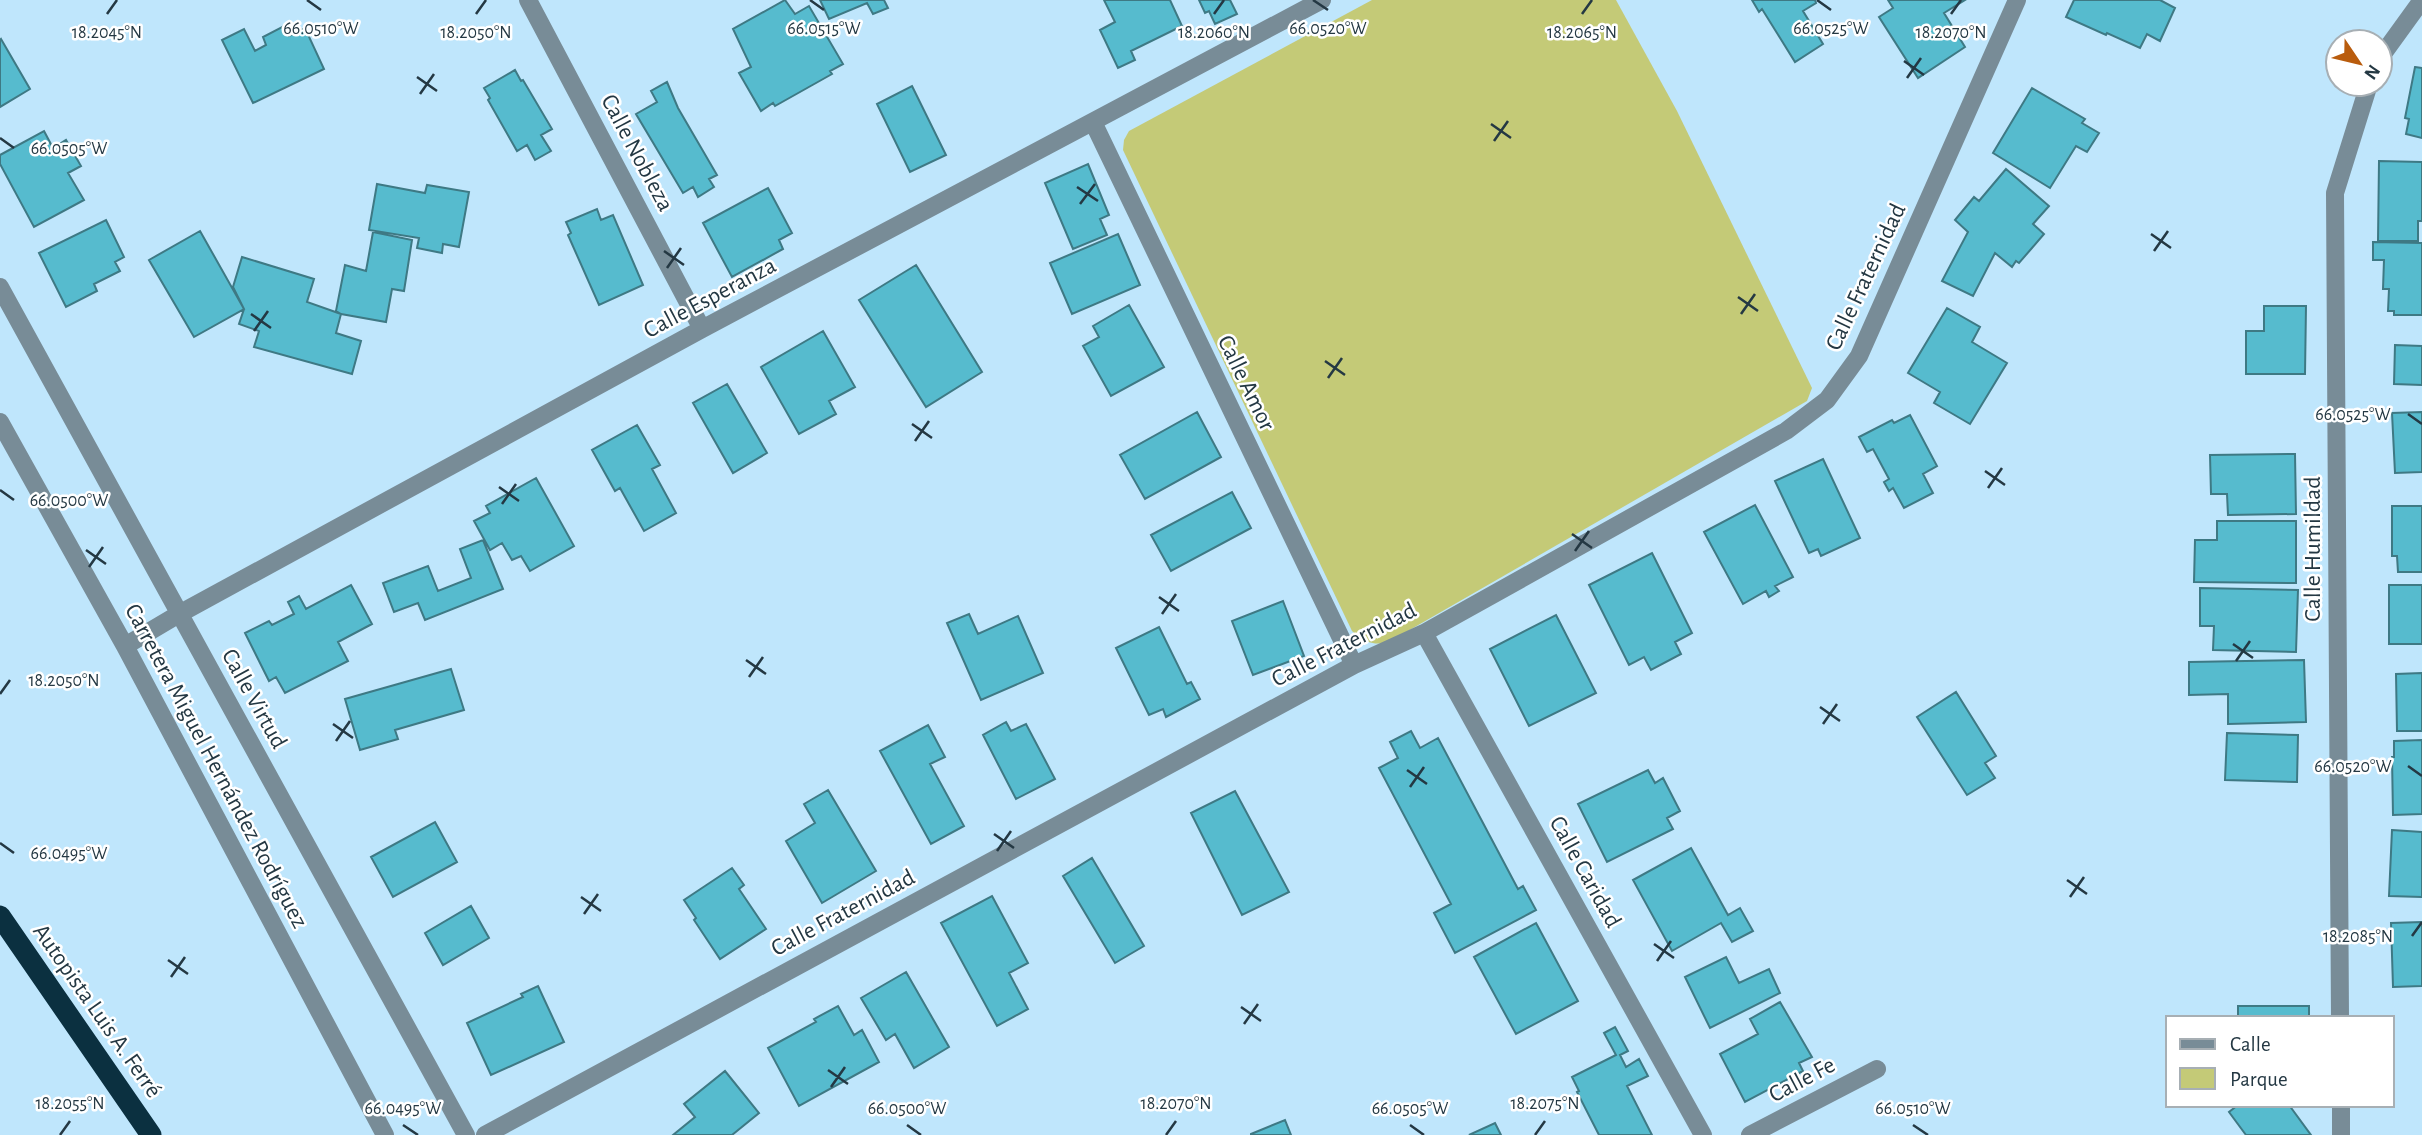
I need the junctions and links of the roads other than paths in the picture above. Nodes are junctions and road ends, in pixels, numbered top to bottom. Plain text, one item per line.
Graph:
1 (528, 0) edge
2 (1322, 0) edge
3 (2018, 0) edge
4 (2422, 0) edge
5 (2394, 39) edge
6 (2364, 98) edge
7 (1093, 122) junction
8 (0, 287) edge
9 (702, 329) junction
10 (0, 422) edge
11 (179, 614) junction
12 (1424, 633) junction
13 (125, 646) junction
14 (1354, 665) junction
15 (0, 916) edge
16 (2340, 1016) edge
17 (1877, 1069) dead end
18 (2341, 1107) edge
19 (151, 1135) edge
20 (385, 1135) edge
21 (466, 1135) edge
22 (485, 1135) edge
23 (1703, 1135) edge
24 (1750, 1135) edge
25 (2341, 1135) edge

1 - 9 street, Calle Nobleza
2 - 7 street, Calle Esperanza
3 - 12 street, Calle Fraternidad
4 - 5 street
6 - 16 street, Calle Humildad
7 - 9 street, Calle Esperanza
7 - 14 street, Calle Amor
8 - 11 street, Calle Virtud
9 - 11 street, Calle Esperanza
10 - 13 street, Carretera Miguel Hernández Rodríguez
11 - 13 street, Calle Esperanza
11 - 21 street, Calle Virtud
12 - 14 street, Calle Fraternidad
12 - 23 street, Calle Caridad
13 - 20 street, Carretera Miguel Hernández Rodríguez
14 - 22 street, Calle Fraternidad
15 - 19 highway, Autopista Luis A. Ferré
17 - 24 street, Calle Fe
18 - 25 street

